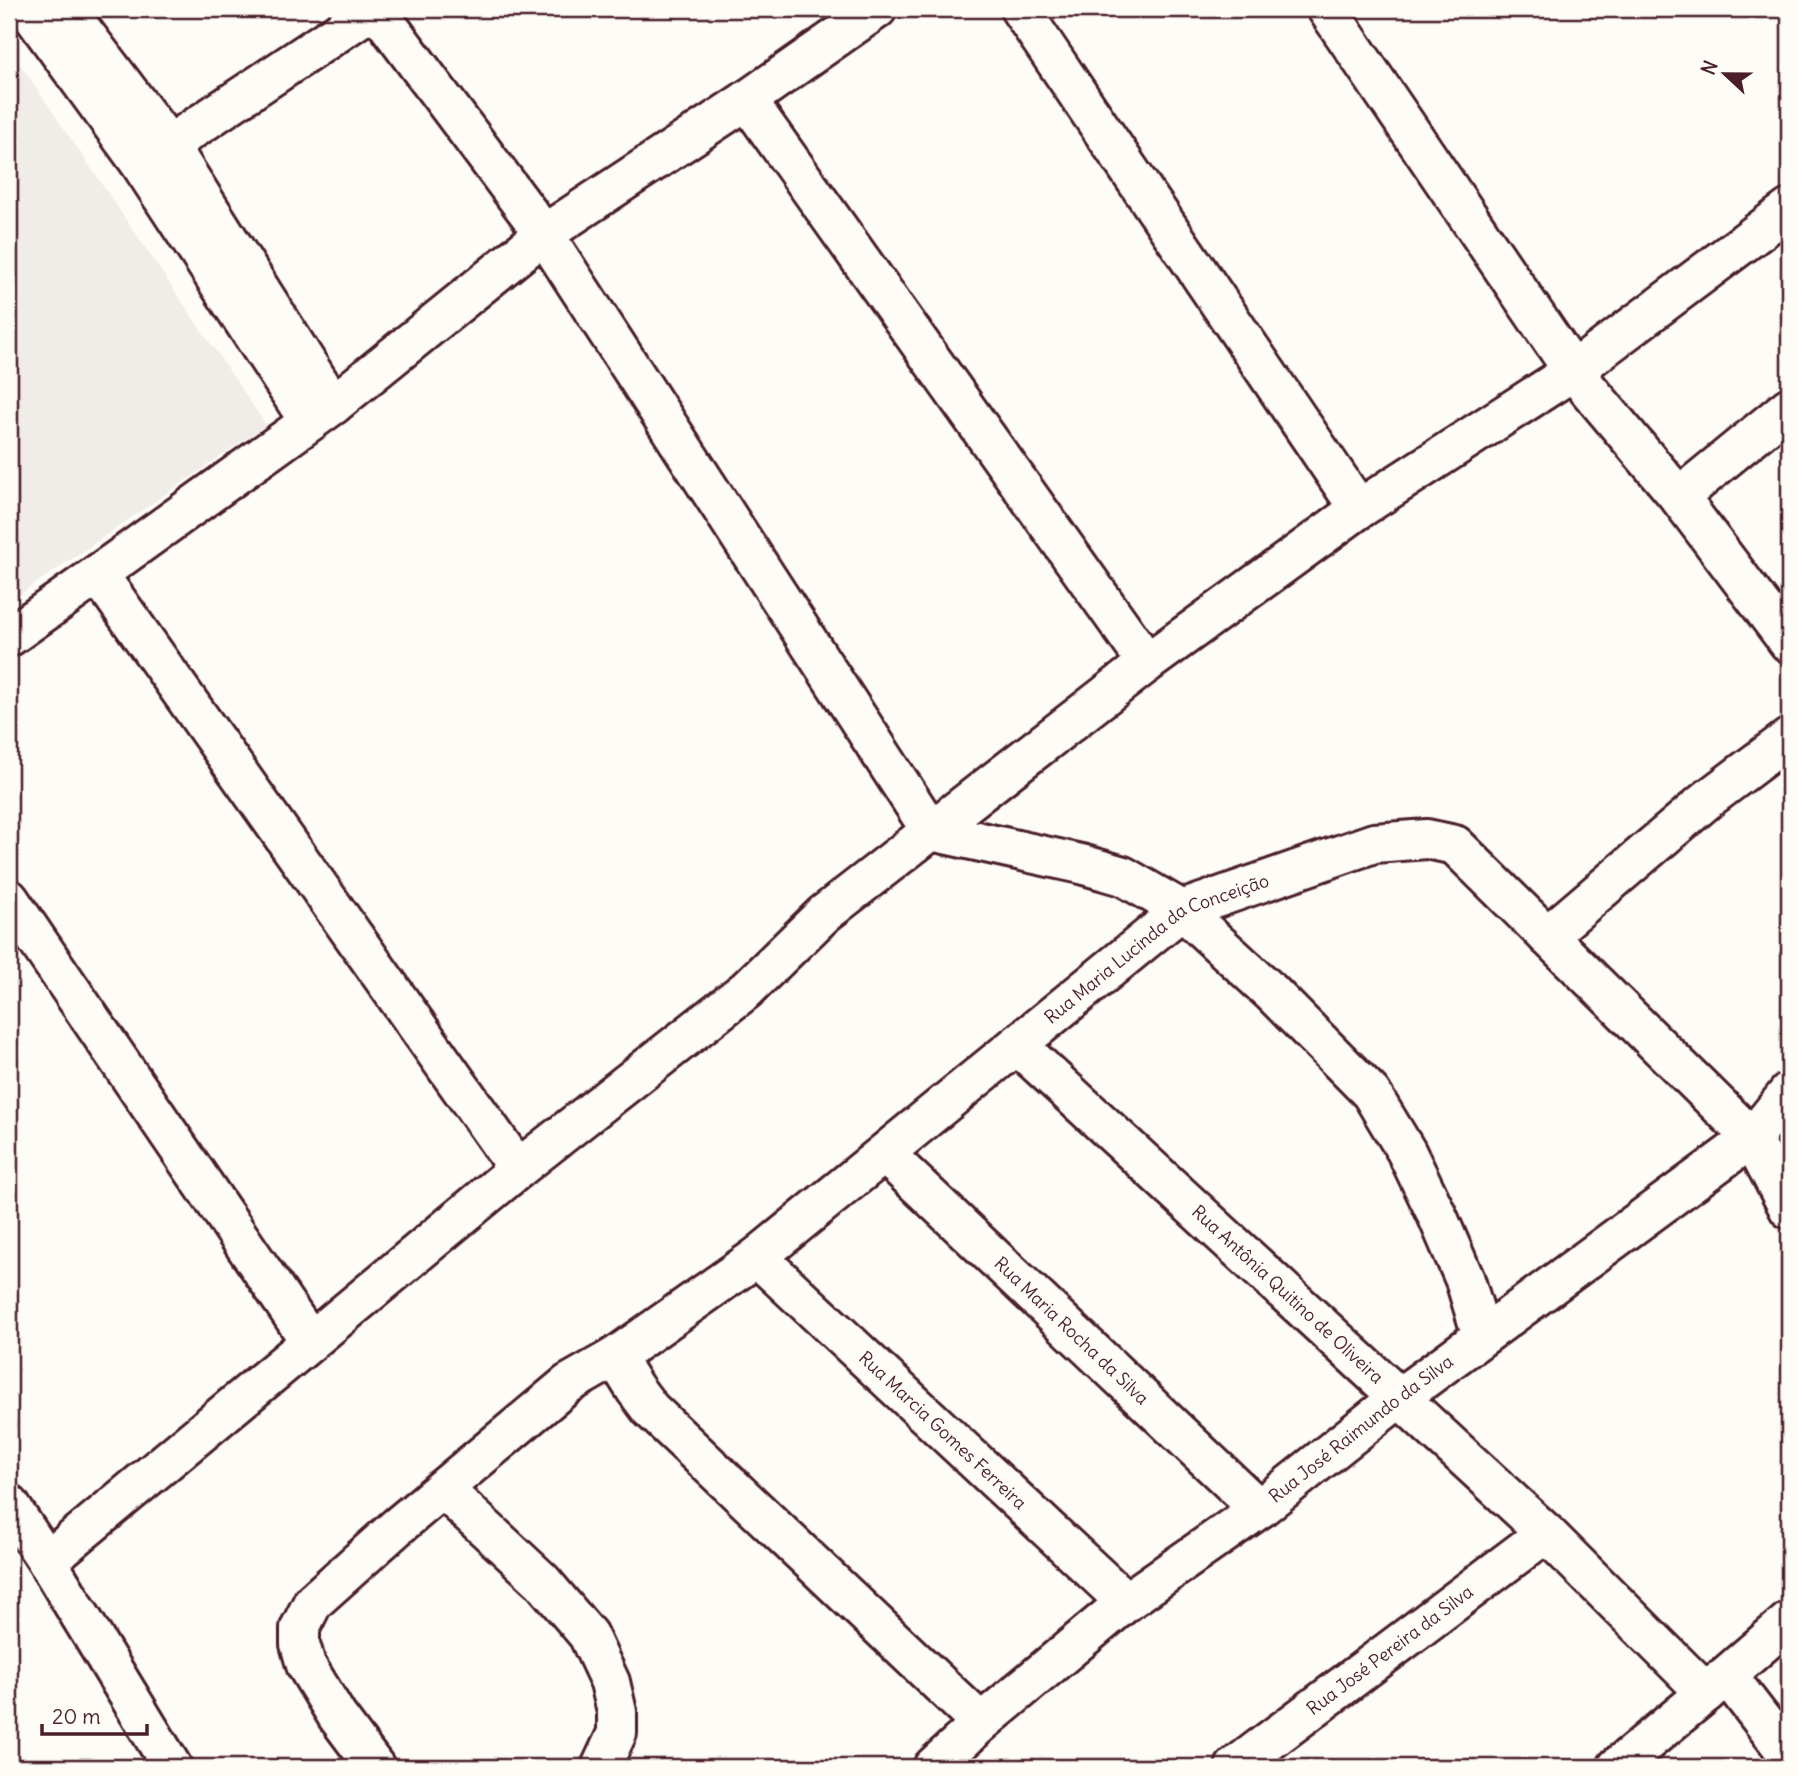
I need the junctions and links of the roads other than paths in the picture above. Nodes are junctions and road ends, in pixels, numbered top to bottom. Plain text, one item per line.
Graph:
1 (27, 9) edge
2 (66, 9) edge
3 (374, 9) edge
4 (877, 9) edge
5 (1020, 9) edge
6 (1327, 9) edge
7 (747, 100) junction
8 (169, 145) junction
9 (1789, 209) edge
10 (544, 234) junction
11 (1573, 371) junction
12 (1789, 407) edge
13 (321, 413) junction
14 (1679, 497) junction
15 (1359, 509) junction
16 (98, 575) junction
17 (9, 637) edge
18 (1789, 643) edge
19 (1147, 663) junction
20 (1789, 738) edge
21 (931, 831) junction
22 (9, 900) edge
23 (1182, 910) junction
24 (1547, 936) junction
25 (1017, 1045) junction
26 (1789, 1092) edge
27 (1752, 1138) junction
28 (885, 1154) junction
29 (518, 1169) junction
30 (1789, 1209) edge
31 (757, 1257) junction
32 (1482, 1336) junction
33 (310, 1341) junction
34 (615, 1357) junction
35 (1400, 1397) junction
36 (443, 1489) junction
37 (9, 1504) edge
38 (1259, 1509) junction
39 (1546, 1533) junction
40 (47, 1561) junction
41 (1126, 1602) junction
42 (1789, 1621) edge
43 (1717, 1684) junction
44 (981, 1723) junction
45 (1789, 1755) edge
46 (172, 1767) edge
47 (375, 1767) edge
48 (601, 1767) edge
49 (933, 1767) edge
50 (1235, 1767) edge
51 (1617, 1767) edge

1 - 13 street
2 - 8 street
3 - 8 street
3 - 10 street
4 - 7 street
5 - 15 street
6 - 11 street
7 - 10 street
7 - 19 street
8 - 13 street
9 - 11 street
10 - 13 street
10 - 21 street
11 - 14 street
11 - 15 street
12 - 14 street
13 - 16 street
14 - 18 street
15 - 19 street
16 - 17 street
16 - 29 street
19 - 21 street
20 - 24 street
21 - 23 street
21 - 29 street
22 - 33 street
23 - 24 street, Rua Maria Lucinda da Conceição
23 - 25 street, Rua Maria Lucinda da Conceição
23 - 32 street
24 - 27 street, Rua Maria Lucinda da Conceição
25 - 28 street, Rua Maria Lucinda da Conceição
25 - 35 street, Rua Antônia Quitino de Oliveira
26 - 27 street, Rua José Raimundo da Silva
27 - 30 street, Rua Maria Lucinda da Conceição
27 - 32 street, Rua José Raimundo da Silva
28 - 31 street, Rua Maria Lucinda da Conceição
28 - 38 street, Rua Maria Rocha da Silva
29 - 33 street
31 - 34 street, Rua Maria Lucinda da Conceição
31 - 41 street, Rua Marcia Gomes Ferreira
32 - 35 street, Rua José Raimundo da Silva
33 - 40 street
34 - 36 street, Rua Maria Lucinda da Conceição
34 - 44 street
35 - 38 street, Rua José Raimundo da Silva
35 - 39 street, Rua Antônia Quitino de Oliveira
36 - 47 street, Rua Maria Lucinda da Conceição
36 - 48 street
37 - 40 street
38 - 41 street, Rua José Raimundo da Silva
39 - 43 street, Rua Antônia Quitino de Oliveira
39 - 50 street, Rua José Pereira da Silva
40 - 46 street
41 - 44 street, Rua José Raimundo da Silva
42 - 43 street
43 - 45 street, Rua Antônia Quitino de Oliveira
43 - 51 street
44 - 49 street, Rua José Raimundo da Silva

